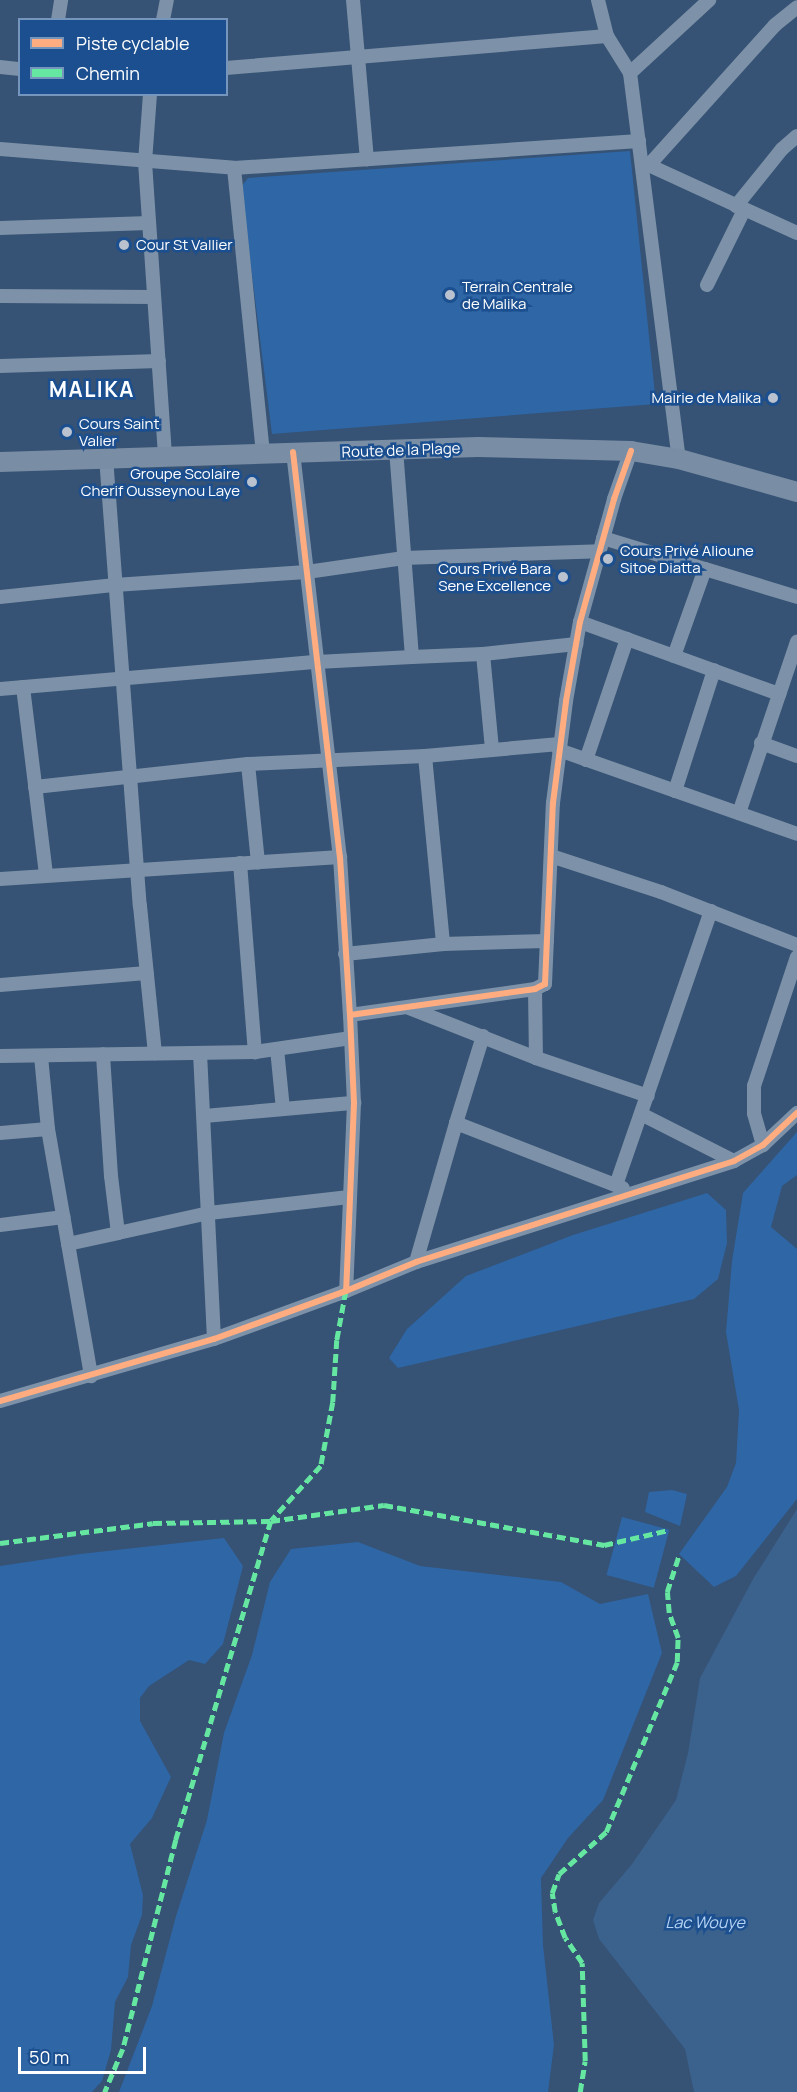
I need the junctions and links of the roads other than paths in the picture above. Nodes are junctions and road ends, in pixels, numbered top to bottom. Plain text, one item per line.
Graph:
1 (61, 0) edge
2 (167, 0) edge
3 (353, 0) edge
4 (597, 0) edge
5 (709, 0) edge
6 (797, 7) edge
7 (58, 18) edge
8 (162, 18) edge
9 (607, 36) junction
10 (358, 57) junction
11 (0, 67) edge
12 (228, 68) edge
13 (18, 69) edge
14 (630, 73) junction
15 (150, 96) edge
16 (797, 136) edge
17 (639, 141) junction
18 (0, 149) edge
19 (367, 159) junction
20 (145, 162) junction
21 (645, 163) junction
22 (234, 168) junction
23 (740, 208) junction
24 (149, 223) junction
25 (0, 228) edge
26 (797, 233) edge
27 (707, 285) dead end
28 (0, 296) edge
29 (154, 297) junction
30 (159, 361) junction
31 (0, 366) edge
32 (396, 450) junction
33 (632, 451) junction
34 (263, 452) junction
35 (293, 452) junction
36 (165, 455) junction
37 (106, 457) junction
38 (679, 459) junction
39 (0, 462) edge
40 (797, 492) edge
41 (601, 545) junction
42 (404, 558) junction
43 (705, 568) junction
44 (307, 572) junction
45 (115, 585) junction
46 (0, 597) edge
47 (797, 597) edge
48 (580, 622) junction
49 (627, 639) junction
50 (797, 642) edge
51 (576, 644) junction
52 (483, 654) junction
53 (674, 656) junction
54 (412, 657) junction
55 (317, 662) junction
56 (714, 669) junction
57 (122, 678) junction
58 (22, 687) junction
59 (0, 689) edge
60 (779, 693) junction
61 (761, 743) junction
62 (559, 747) junction
63 (492, 750) junction
64 (425, 756) junction
65 (797, 756) edge
66 (329, 759) junction
67 (586, 760) junction
68 (248, 764) junction
69 (129, 776) junction
70 (35, 787) junction
71 (675, 791) junction
72 (739, 813) junction
73 (797, 834) edge
74 (550, 856) junction
75 (340, 857) junction
76 (258, 862) junction
77 (240, 863) junction
78 (137, 869) junction
79 (46, 875) junction
80 (0, 879) edge
81 (711, 912) junction
82 (547, 941) junction
83 (443, 944) junction
84 (797, 945) edge
85 (345, 954) junction
86 (797, 957) edge
87 (147, 973) junction
88 (0, 985) edge
89 (535, 989) junction
90 (407, 1007) junction
91 (350, 1015) junction
92 (483, 1036) junction
93 (351, 1038) junction
94 (277, 1049) junction
95 (255, 1052) junction
96 (155, 1053) junction
97 (200, 1053) junction
98 (103, 1054) junction
99 (0, 1056) edge
100 (41, 1056) junction
101 (536, 1058) junction
102 (648, 1096) junction
103 (354, 1103) junction
104 (283, 1109) junction
105 (797, 1113) edge
106 (641, 1114) junction
107 (204, 1116) junction
108 (456, 1123) junction
109 (48, 1129) junction
110 (0, 1133) edge
111 (763, 1144) junction
112 (734, 1161) junction
113 (616, 1185) junction
114 (636, 1193) junction
115 (349, 1197) junction
116 (209, 1213) junction
117 (63, 1217) junction
118 (0, 1225) edge
119 (118, 1233) junction
120 (68, 1244) junction
121 (416, 1262) junction
122 (346, 1291) junction
123 (214, 1339) junction
124 (91, 1377) junction
125 (0, 1401) edge

1 - 7 street
2 - 8 street
3 - 10 street
4 - 9 street
5 - 14 street
6 - 21 street
9 - 10 street
9 - 14 street
10 - 12 street
10 - 19 street
11 - 13 street
14 - 17 street
15 - 20 street
16 - 23 street
17 - 19 street
17 - 21 street
18 - 20 street
19 - 22 street
20 - 22 street
20 - 24 street
21 - 23 street
21 - 38 street
22 - 34 street
23 - 26 street
23 - 27 street
24 - 25 street
24 - 29 street
28 - 29 street
29 - 30 street
30 - 31 street
30 - 36 street
32 - 33 main road, Route de la Plage
32 - 35 main road, Route de la Plage
32 - 42 street
33 - 38 main road, Route de la Plage
33 - 41 street
34 - 35 main road, Route de la Plage
34 - 36 main road, Route de la Plage
35 - 44 street
36 - 37 main road, Route de la Plage
37 - 39 main road, Route de la Plage
37 - 45 street
38 - 40 main road, Route de la Plage
41 - 42 street
41 - 43 street
41 - 48 street
42 - 44 street
42 - 54 street
43 - 47 street
43 - 53 street
44 - 45 street
44 - 55 street
45 - 46 street
45 - 57 street
48 - 49 street
48 - 51 street
49 - 53 street
49 - 67 street
50 - 60 street
51 - 52 street
51 - 62 street
52 - 54 street
52 - 63 street
53 - 56 street
54 - 55 street
55 - 57 street
55 - 66 street
56 - 60 street
56 - 71 street
57 - 58 street
57 - 69 street
58 - 59 street
58 - 70 street
60 - 61 street
61 - 65 street
61 - 72 street
62 - 63 street
62 - 67 street
62 - 74 street
63 - 64 street
64 - 66 street
64 - 83 street
66 - 68 street
66 - 75 street
67 - 71 street
68 - 69 street
68 - 76 street
69 - 70 street
69 - 78 street
70 - 79 street
71 - 72 street
72 - 73 street
74 - 81 street
74 - 82 street
75 - 76 street
75 - 85 street
76 - 77 street
77 - 78 street
77 - 95 street
78 - 79 street
78 - 87 street
79 - 80 street
81 - 84 street
81 - 102 street
82 - 83 street
82 - 89 street
83 - 85 street
85 - 91 street
86 - 111 street
87 - 88 street
87 - 96 street
89 - 90 street
89 - 101 street
90 - 91 street
90 - 92 street
91 - 93 street
92 - 101 street
92 - 108 street
93 - 94 street
93 - 103 street
94 - 95 street
94 - 104 street
95 - 97 street
96 - 97 street
96 - 98 street
97 - 107 street
98 - 100 street
98 - 119 street
99 - 100 street
100 - 109 street
101 - 102 street
102 - 106 street
103 - 104 street
103 - 115 street
104 - 107 street
105 - 111 street
106 - 112 street
106 - 113 street
107 - 116 street
108 - 113 street
108 - 121 street
109 - 110 street
109 - 117 street
111 - 112 street
112 - 114 street
113 - 114 street
114 - 121 street
115 - 116 street
115 - 122 street
116 - 119 street
116 - 123 street
117 - 118 street
117 - 120 street
119 - 120 street
120 - 124 street
121 - 122 street
122 - 123 street
123 - 124 street
124 - 125 street

